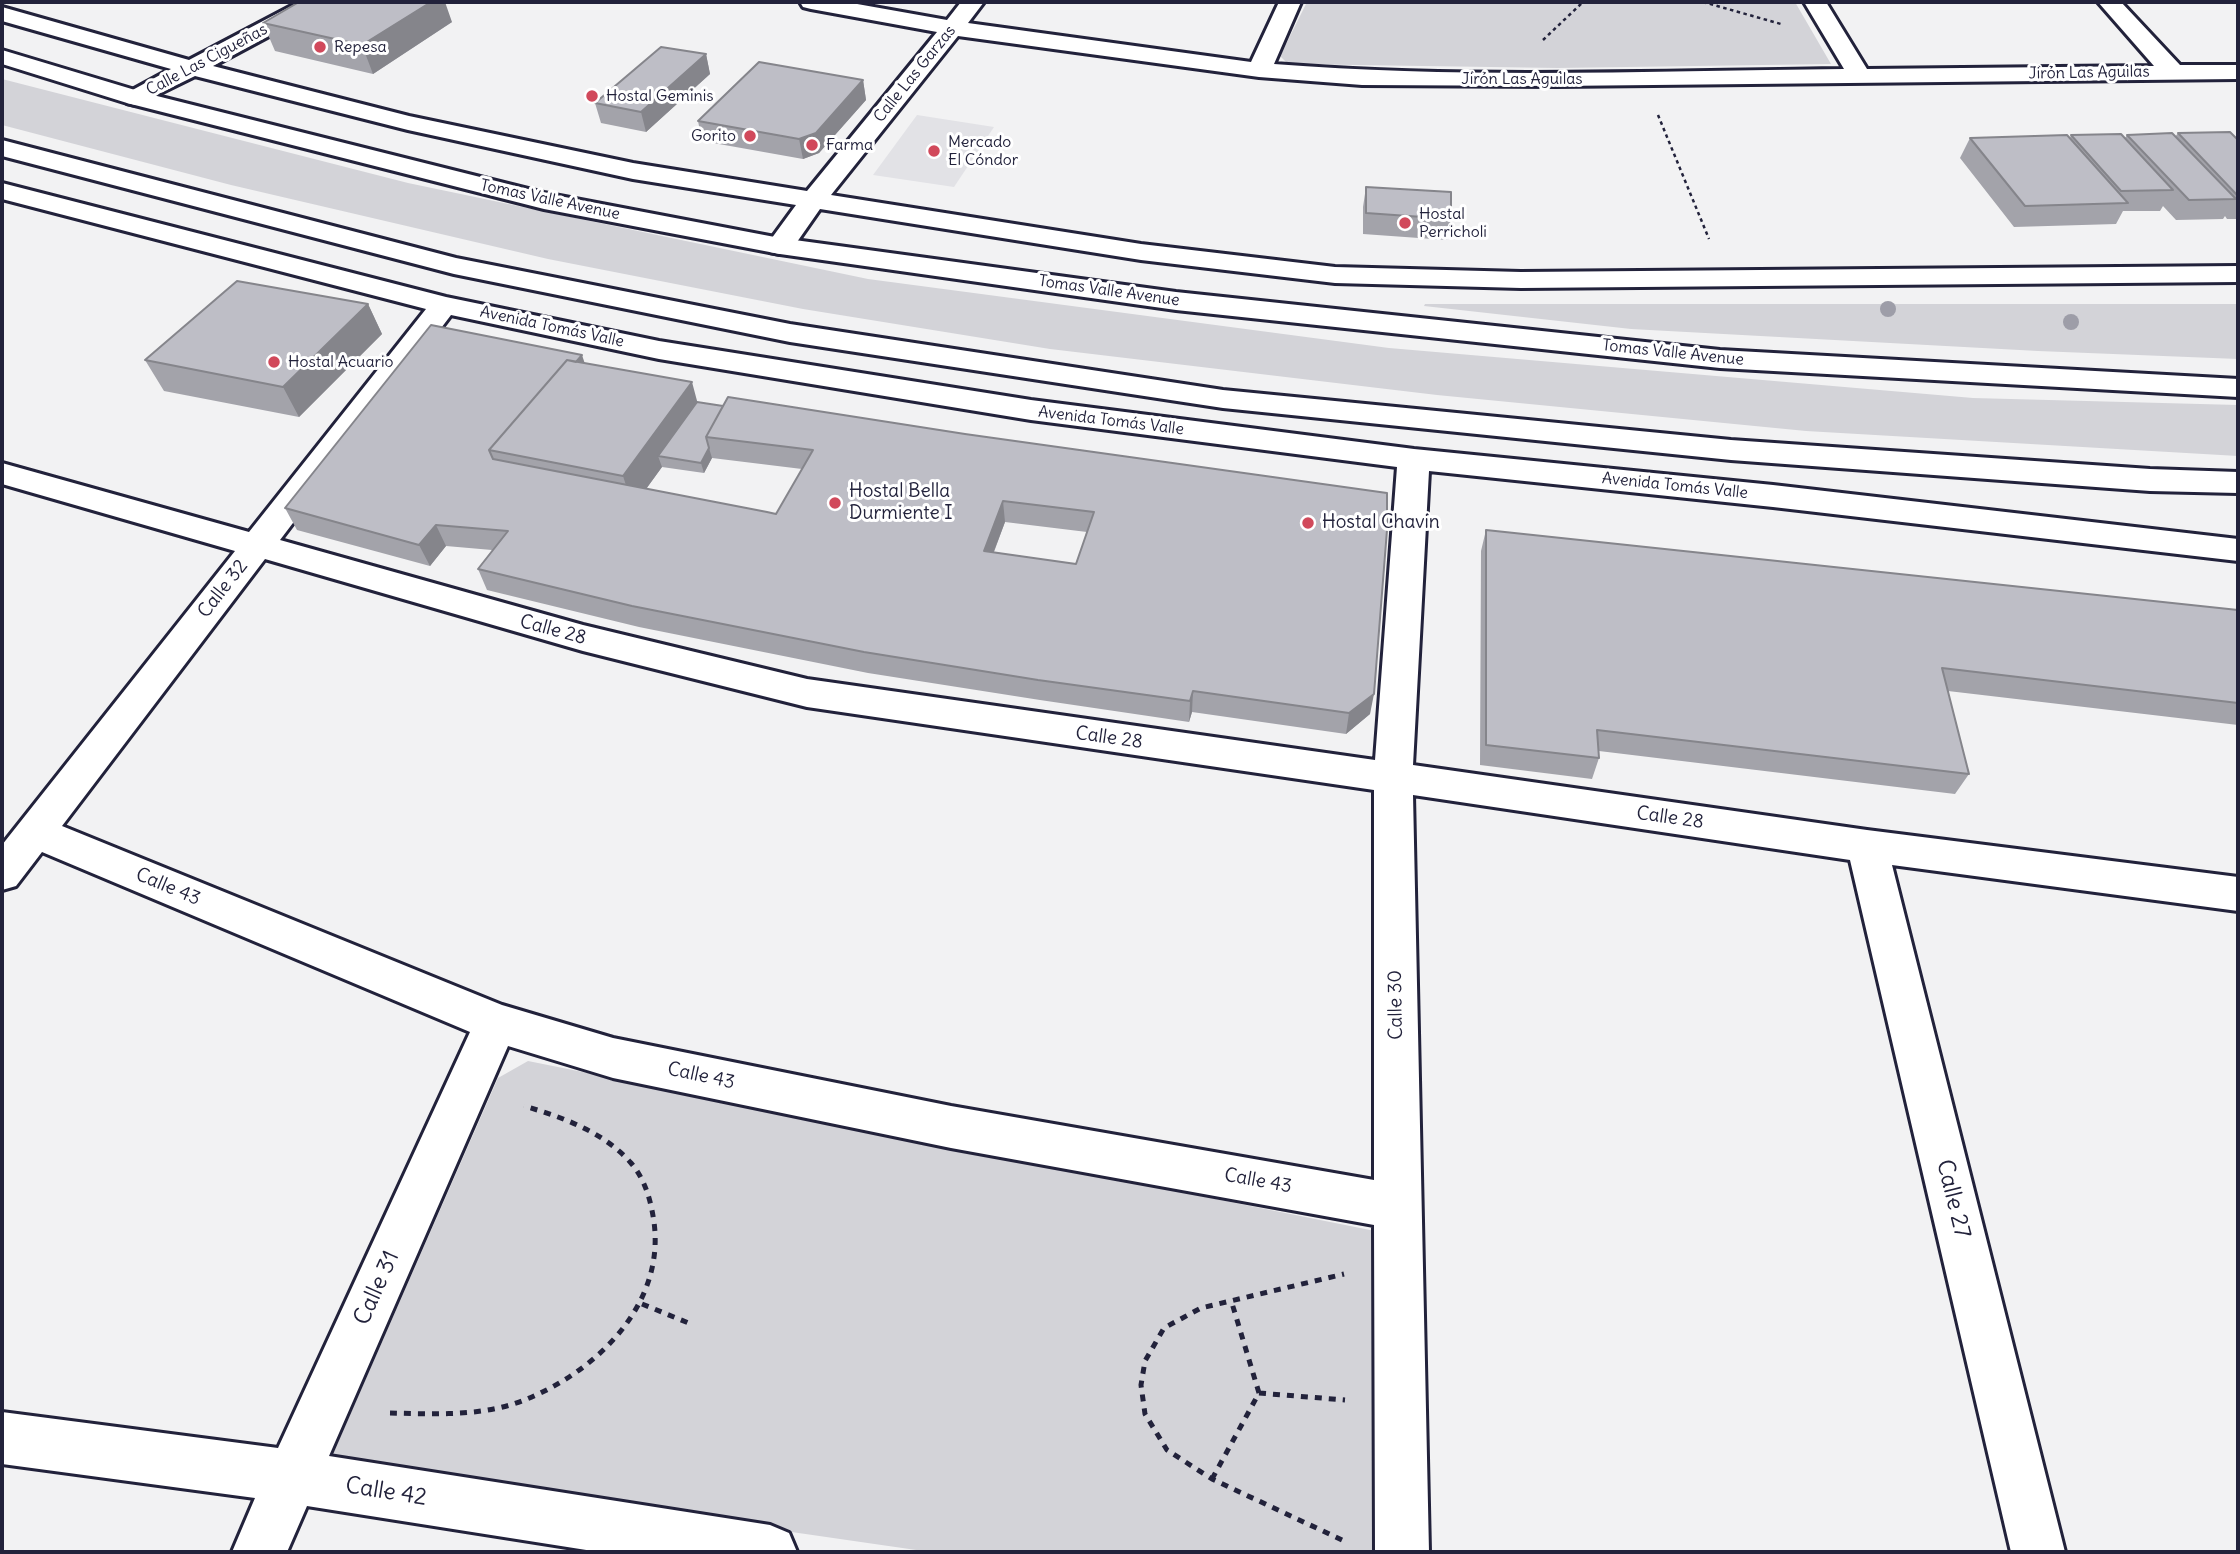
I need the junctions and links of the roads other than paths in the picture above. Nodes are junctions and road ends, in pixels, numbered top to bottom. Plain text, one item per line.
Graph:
1 (315, 2) edge
2 (811, 2) edge
3 (973, 2) edge
4 (1290, 2) edge
5 (1815, 2) edge
6 (2109, 2) edge
7 (2, 14) edge
8 (953, 28) junction
9 (2, 57) edge
10 (192, 68) junction
11 (1259, 71) junction
12 (2173, 72) junction
13 (2238, 72) edge
14 (1860, 76) junction
15 (136, 98) junction
16 (2, 148) edge
17 (2, 191) edge
18 (814, 199) junction
19 (780, 246) junction
20 (2238, 274) edge
21 (444, 304) junction
22 (2238, 388) edge
23 (1415, 459) junction
24 (2, 473) edge
25 (2238, 483) edge
26 (256, 547) junction
27 (2238, 550) edge
28 (1393, 778) junction
29 (35, 832) junction
30 (1867, 846) junction
31 (2, 874) edge
32 (2238, 894) edge
33 (496, 1023) junction
34 (1399, 1207) junction
35 (2, 1438) edge
36 (293, 1477) junction
37 (259, 1552) edge
38 (770, 1552) edge
39 (1402, 1552) edge
40 (2038, 1552) edge

1 - 10 street, Calle Las Cigueñas
2 - 8 street, Jirón Las Aguilas
3 - 8 street, Calle Las Garzas
4 - 11 street
5 - 14 street
6 - 12 street
7 - 10 street
8 - 11 street, Jirón Las Aguilas
8 - 18 street, Calle Las Garzas
9 - 15 street, Tomas Valle Avenue
10 - 15 street, Calle Las Cigueñas
10 - 18 street
11 - 14 street, Jirón Las Aguilas
12 - 13 street, Jirón Las Aguilas
12 - 14 street, Jirón Las Aguilas
15 - 19 street, Tomas Valle Avenue
16 - 25 street
17 - 21 street, Avenida Tomás Valle
18 - 19 street, Calle Las Garzas
18 - 20 street
19 - 22 street, Tomas Valle Avenue
21 - 23 street, Avenida Tomás Valle
21 - 26 street, Calle 32
23 - 27 street, Avenida Tomás Valle
23 - 28 street, Calle 30
24 - 26 street, Calle 28
26 - 28 street, Calle 28
26 - 29 street, Calle 32
28 - 30 street, Calle 28
28 - 34 street, Calle 30
29 - 31 street, Calle 32
29 - 33 street, Calle 43
30 - 32 street, Calle 28
30 - 40 street, Calle 27
33 - 34 street, Calle 43
33 - 36 street, Calle 31
34 - 39 street, Calle 30
35 - 36 street, Calle 42
36 - 37 street, Calle 31
36 - 38 street, Calle 42

